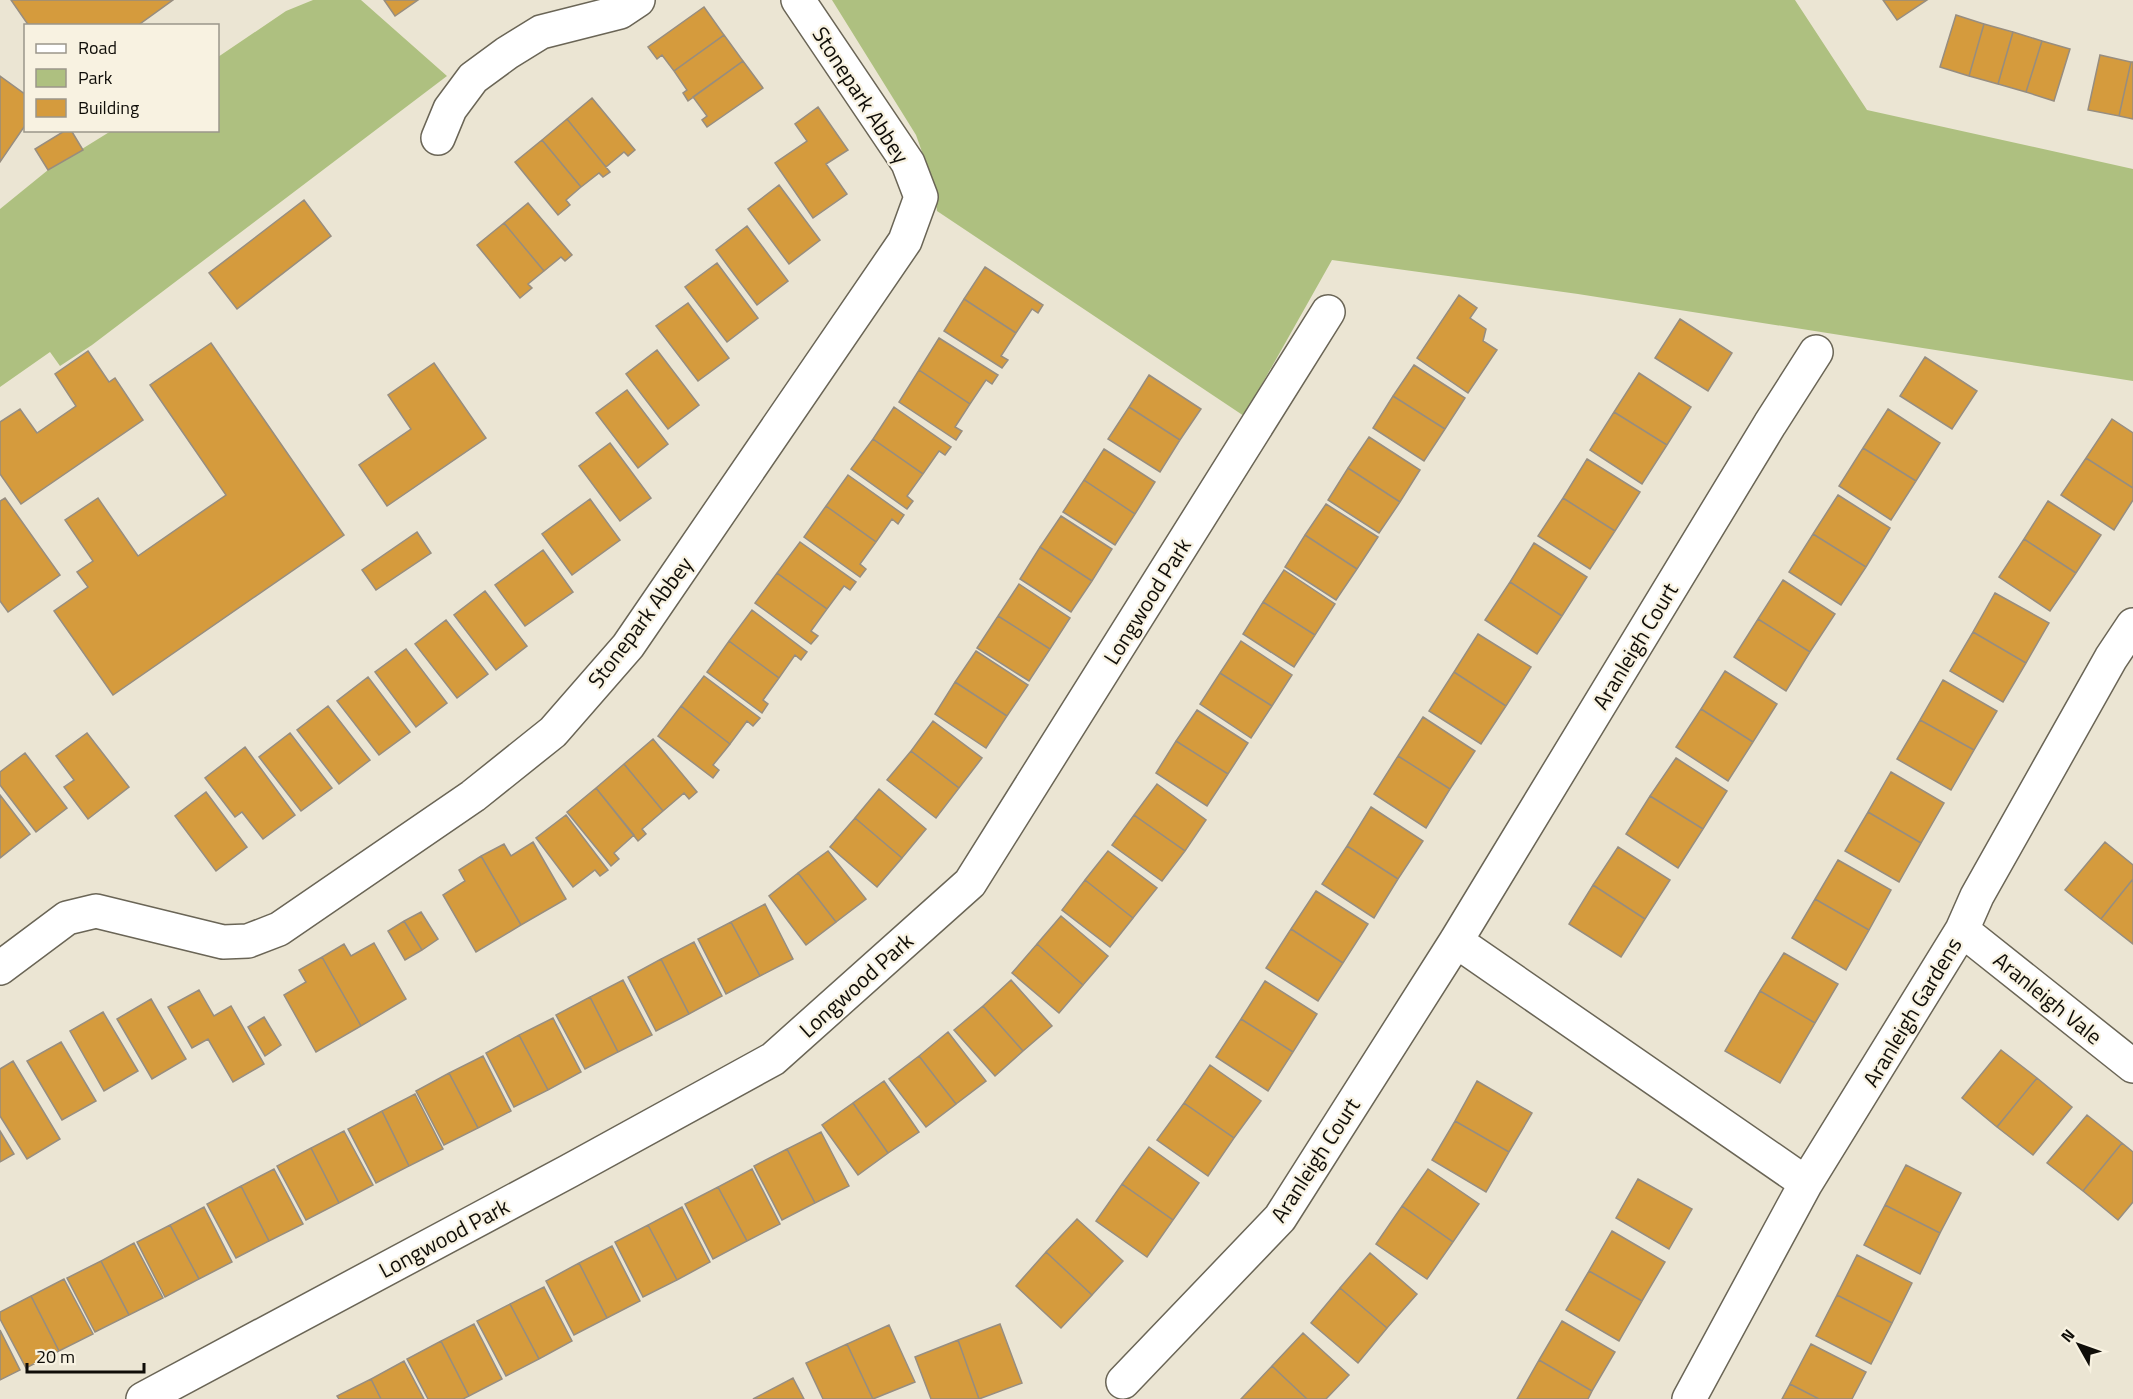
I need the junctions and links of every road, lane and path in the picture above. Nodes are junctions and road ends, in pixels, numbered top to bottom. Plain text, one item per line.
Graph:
1 (638, 0) edge
2 (798, 0) edge
3 (438, 138) dead end
4 (1328, 312) dead end
5 (1816, 352) dead end
6 (2133, 625) edge
7 (1962, 930) junction
8 (1456, 942) junction
9 (0, 968) edge
10 (2133, 1066) edge
11 (1806, 1183) junction
12 (1123, 1382) dead end
13 (143, 1399) edge
14 (1689, 1399) edge

1 - 3 street
2 - 9 street, Stonepark Abbey
4 - 13 street, Longwood Park
5 - 8 street, Aranleigh Court
6 - 7 street, Aranleigh Gardens
7 - 10 street, Aranleigh Vale
7 - 11 street, Aranleigh Gardens
8 - 11 street
8 - 12 street, Aranleigh Court
11 - 14 street, Aranleigh Gardens

